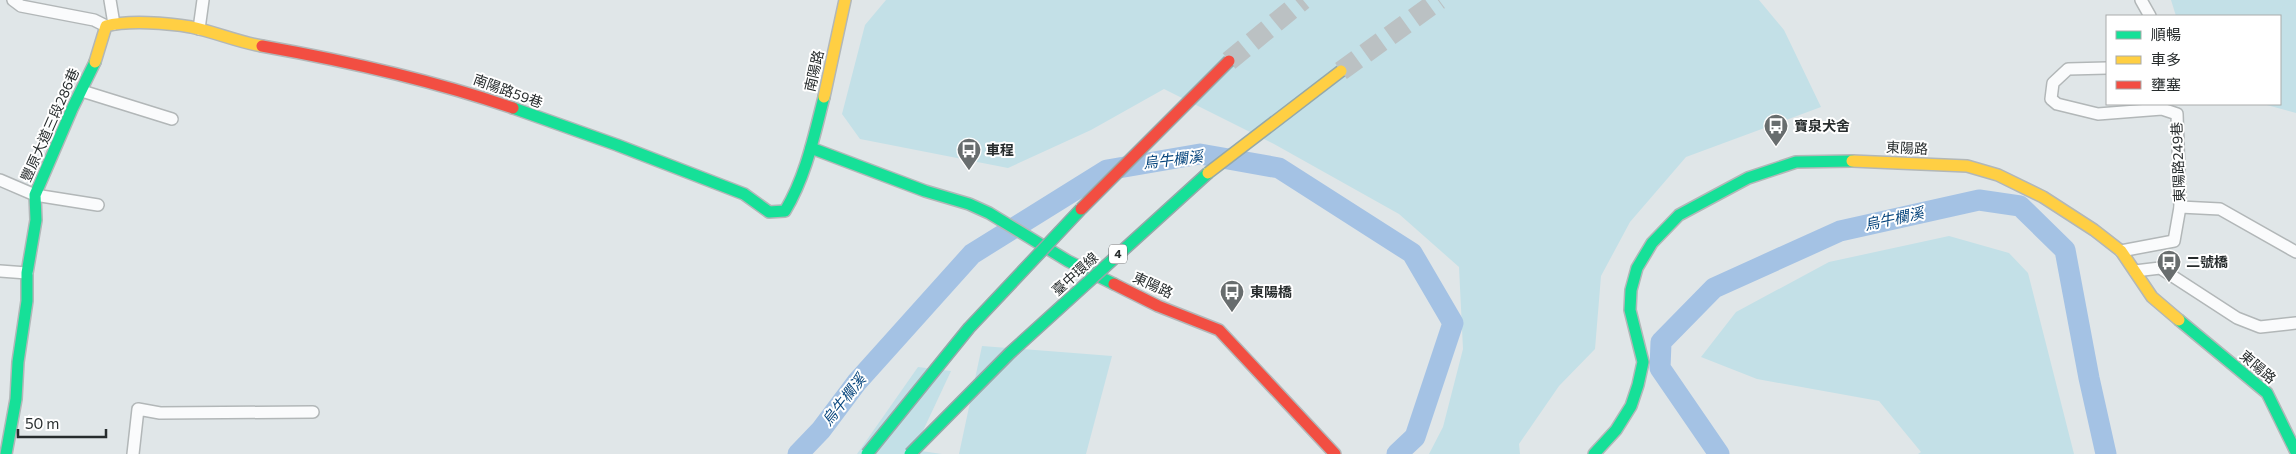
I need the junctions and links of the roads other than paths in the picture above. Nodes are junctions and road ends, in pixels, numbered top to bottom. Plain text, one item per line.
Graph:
1 (13, 0) edge
2 (110, 0) edge
3 (203, 0) edge
4 (845, 0) edge
5 (2141, 0) edge
6 (2149, 15) edge
7 (110, 25) junction
8 (199, 29) junction
9 (1229, 62) tunnel mouth
10 (2106, 68) edge
11 (1341, 71) tunnel mouth
12 (82, 90) junction
13 (172, 119) dead end
14 (811, 148) junction
15 (0, 180) edge
16 (35, 195) junction
17 (790, 203) joint
18 (98, 205) dead end
19 (2180, 207) junction
20 (2121, 251) junction
21 (2296, 252) edge
22 (0, 271) edge
23 (2135, 271) junction
24 (27, 273) junction
25 (2296, 323) edge
26 (313, 412) dead end
27 (2296, 452) edge
28 (6, 454) edge
29 (133, 454) edge
30 (867, 454) edge
31 (910, 454) edge
32 (1336, 454) edge
33 (1594, 454) edge

1 - 7 street
2 - 7 street
3 - 8 street
4 - 14 main road, 南陽路
5 - 6 street
7 - 8 main road, 南陽路59巷
7 - 12 main road, 豐原大道三段286巷
8 - 17 main road, 南陽路59巷
9 - 30 main road, bridge
10 - 19 street, 東陽路249巷
11 - 31 main road, 臺中環線 / 4, bridge
12 - 13 street
12 - 16 main road, 豐原大道三段286巷
14 - 17 main road, 南陽路
14 - 32 main road, 東陽路
15 - 16 street
16 - 18 street
16 - 24 main road, 豐原大道三段286巷
19 - 20 street, 東陽路249巷
19 - 21 street
20 - 23 main road, 東陽路
20 - 33 main road, 東陽路
22 - 24 street
23 - 25 street
23 - 27 main road, 東陽路
24 - 28 main road, 豐原大道三段286巷
26 - 29 street

